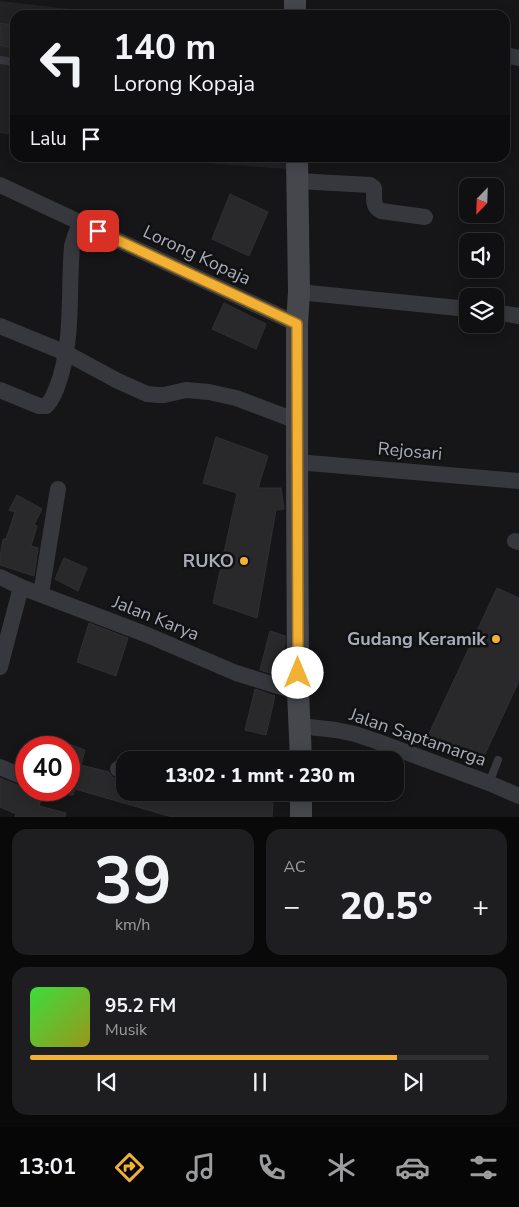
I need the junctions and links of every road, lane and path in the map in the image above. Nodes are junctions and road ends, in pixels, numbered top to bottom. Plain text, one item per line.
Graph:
1 (297, 162) edge
2 (297, 181) junction
3 (0, 185) edge
4 (425, 217) dead end
5 (80, 223) junction
6 (298, 292) junction
7 (459, 308) edge
8 (504, 314) edge
9 (519, 316) edge
10 (297, 324) junction
11 (0, 326) edge
12 (66, 353) junction
13 (0, 390) edge
14 (297, 421) junction
15 (297, 462) junction
16 (519, 480) edge
17 (58, 489) dead end
18 (0, 578) edge
19 (21, 587) junction
20 (40, 594) junction
21 (0, 667) edge
22 (298, 692) junction
23 (300, 726) junction
24 (301, 751) edge
25 (498, 760) dead end
26 (0, 767) edge
27 (15, 773) edge
28 (490, 782) junction
29 (519, 796) edge
30 (301, 801) edge
31 (301, 817) edge

1 - 2 street
2 - 4 street
2 - 6 street
3 - 5 street, Lorong Kopaja
5 - 10 street, Lorong Kopaja
5 - 12 street
6 - 7 street
6 - 10 street
8 - 9 street
10 - 14 street
11 - 12 street
12 - 13 street
12 - 14 street
14 - 15 street
15 - 16 street, Rejosari
15 - 22 street
17 - 20 street
18 - 19 street, Jalan Karya
19 - 20 street, Jalan Karya
19 - 21 street
20 - 22 street, Jalan Karya
22 - 23 street
23 - 24 street
23 - 28 street, Jalan Saptamarga
25 - 28 lane
26 - 27 street
28 - 29 street, Jalan Saptamarga
30 - 31 street

